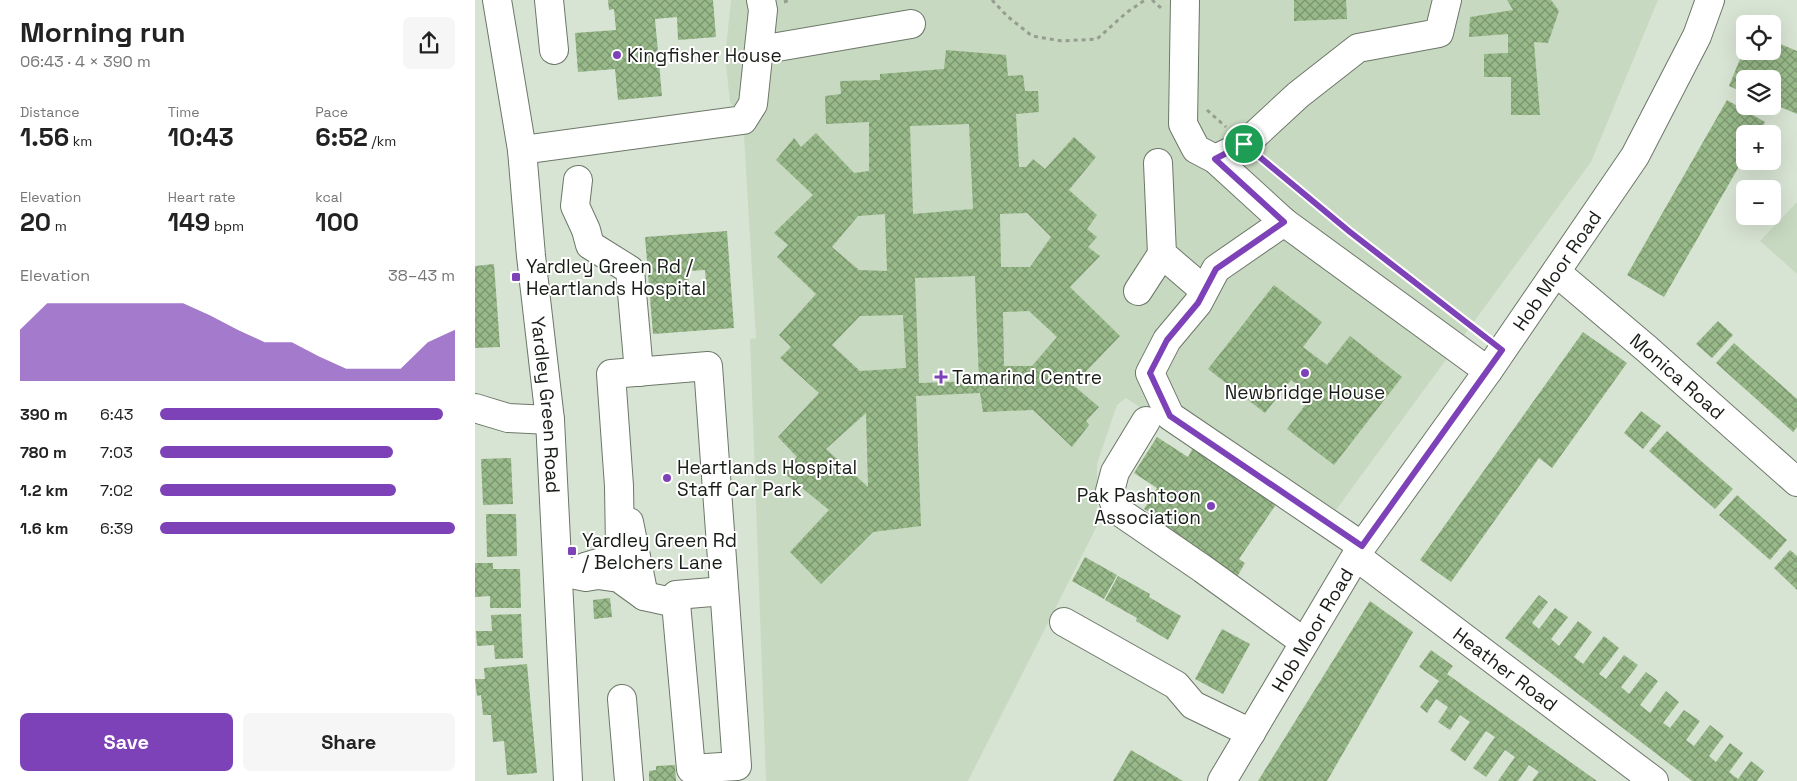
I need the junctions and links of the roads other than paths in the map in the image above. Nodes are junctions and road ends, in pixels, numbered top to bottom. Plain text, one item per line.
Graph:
1 (497, 0) edge
2 (549, 0) edge
3 (1185, 0) edge
4 (1447, 0) edge
5 (1710, 0) edge
6 (762, 5) edge
7 (911, 24) dead end
8 (554, 50) dead end
9 (759, 50) junction
10 (571, 144) junction
11 (521, 150) junction
12 (1215, 159) junction
13 (1158, 163) dead end
14 (1284, 222) junction
15 (1162, 254) junction
16 (1556, 272) junction
17 (1138, 290) dead end
18 (1204, 290) junction
19 (1495, 361) junction
20 (639, 372) junction
21 (475, 408) edge
22 (1158, 418) junction
23 (550, 420) junction
24 (1797, 482) edge
25 (619, 486) junction
26 (1359, 552) junction
27 (575, 573) junction
28 (724, 591) junction
29 (676, 595) dead end
30 (644, 596) junction
31 (1064, 622) dead end
32 (1303, 642) junction
33 (622, 699) dead end
34 (1251, 733) junction
35 (568, 781) edge
36 (629, 781) edge
37 (1222, 781) edge
38 (1654, 781) edge

1 - 11 street, Yardley Green Road
2 - 8 street
3 - 12 street
4 - 12 street
5 - 16 street, Hob Moor Road
6 - 9 street
7 - 9 street
9 - 10 street
10 - 11 street
10 - 20 street
11 - 23 street, Yardley Green Road
12 - 14 street
13 - 15 street
14 - 18 street
14 - 19 street
15 - 17 street
15 - 18 street
16 - 19 street, Hob Moor Road
16 - 24 street, Monica Road
18 - 22 street
19 - 26 street, Hob Moor Road
20 - 25 street
20 - 28 street
21 - 23 street
22 - 26 street, Heather Road
22 - 32 street
23 - 27 street, Yardley Green Road
25 - 27 street
25 - 30 street
26 - 32 street, Hob Moor Road
26 - 38 street, Heather Road
27 - 30 street
27 - 35 street, Yardley Green Road
28 - 29 street
28 - 30 street
31 - 34 street
32 - 34 street, Hob Moor Road
33 - 36 street
34 - 37 street, Hob Moor Road

